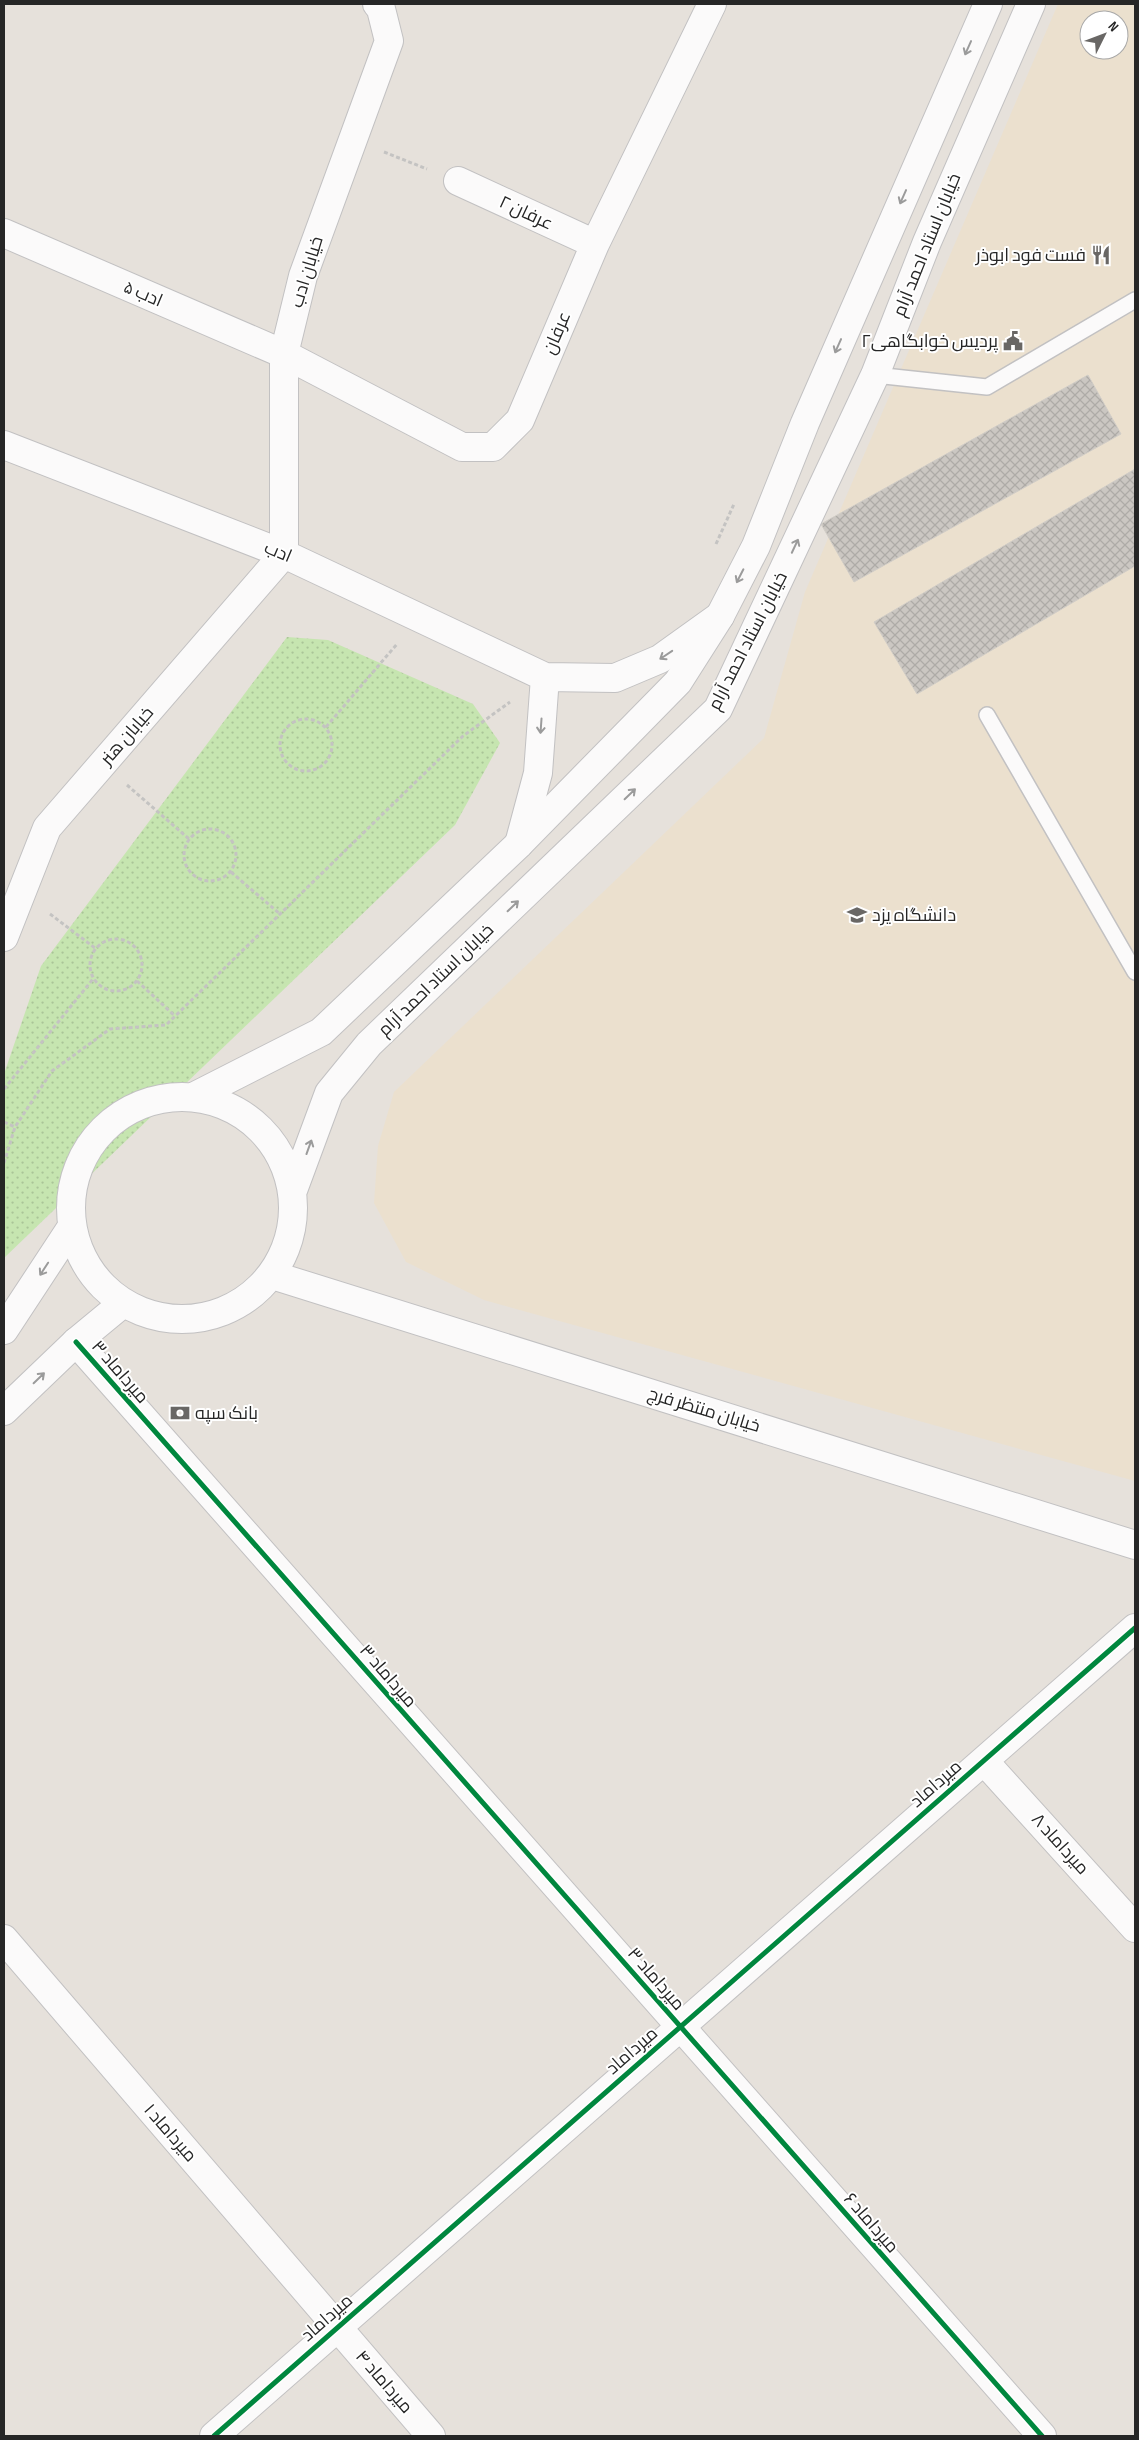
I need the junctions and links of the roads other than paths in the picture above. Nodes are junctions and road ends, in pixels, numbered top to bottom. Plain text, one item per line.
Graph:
1 (377, 4) edge
2 (712, 4) edge
3 (988, 4) edge
4 (1031, 4) edge
5 (458, 182) road end
6 (4, 233) edge
7 (595, 244) junction
8 (1135, 300) edge
9 (284, 354) junction
10 (875, 374) junction
11 (4, 445) edge
12 (284, 554) junction
13 (720, 616) junction
14 (545, 677) junction
15 (987, 715) dead end
16 (520, 844) junction
17 (4, 937) edge
18 (1135, 972) edge
19 (193, 1097) junction
20 (292, 1193) junction
21 (71, 1228) junction
22 (272, 1275) junction
23 (122, 1304) junction
24 (4, 1330) edge
25 (76, 1342) junction
26 (4, 1411) edge
27 (1135, 1545) edge
28 (1135, 1628) edge
29 (984, 1761) junction
30 (1135, 1928) edge
31 (4, 1939) edge
32 (680, 2027) junction
33 (337, 2328) junction
34 (214, 2436) edge
35 (431, 2436) edge
36 (1042, 2436) edge

1 - 9 street, خیابان ادب
2 - 7 street, عرفان
3 -> 13 street, خیابان استاد احمد آرام
4 - 10 street, خیابان استاد احمد آرام
5 - 7 street, عرفان ۲
6 - 9 street, ادب ۵
7 - 9 street, عرفان
8 - 10 lane
9 - 12 street, خیابان ادب
20 -> 10 street, خیابان استاد احمد آرام
11 - 12 street, ادب
12 - 14 street, ادب
12 - 17 street, خیابان هنر
13 -> 14 street
13 - 16 street, خیابان استاد احمد آرام
14 -> 16 street
15 - 18 lane
16 - 19 street, خیابان استاد احمد آرام
19 - 20 street
19 - 21 street
20 - 22 street
21 - 23 street
21 -> 24 street
22 - 23 street
22 - 27 street, خیابان منتظر فرج
23 - 25 street
26 -> 25 street
25 - 32 street, میرداماد ۳
28 - 29 street, میرداماد
29 - 30 street, میرداماد ۸
29 - 32 street, میرداماد
31 - 33 street, میرداماد ۱
32 - 33 street, میرداماد
32 - 36 street, میرداماد ۶
33 - 34 street, میرداماد
33 - 35 street, میرداماد ۴

